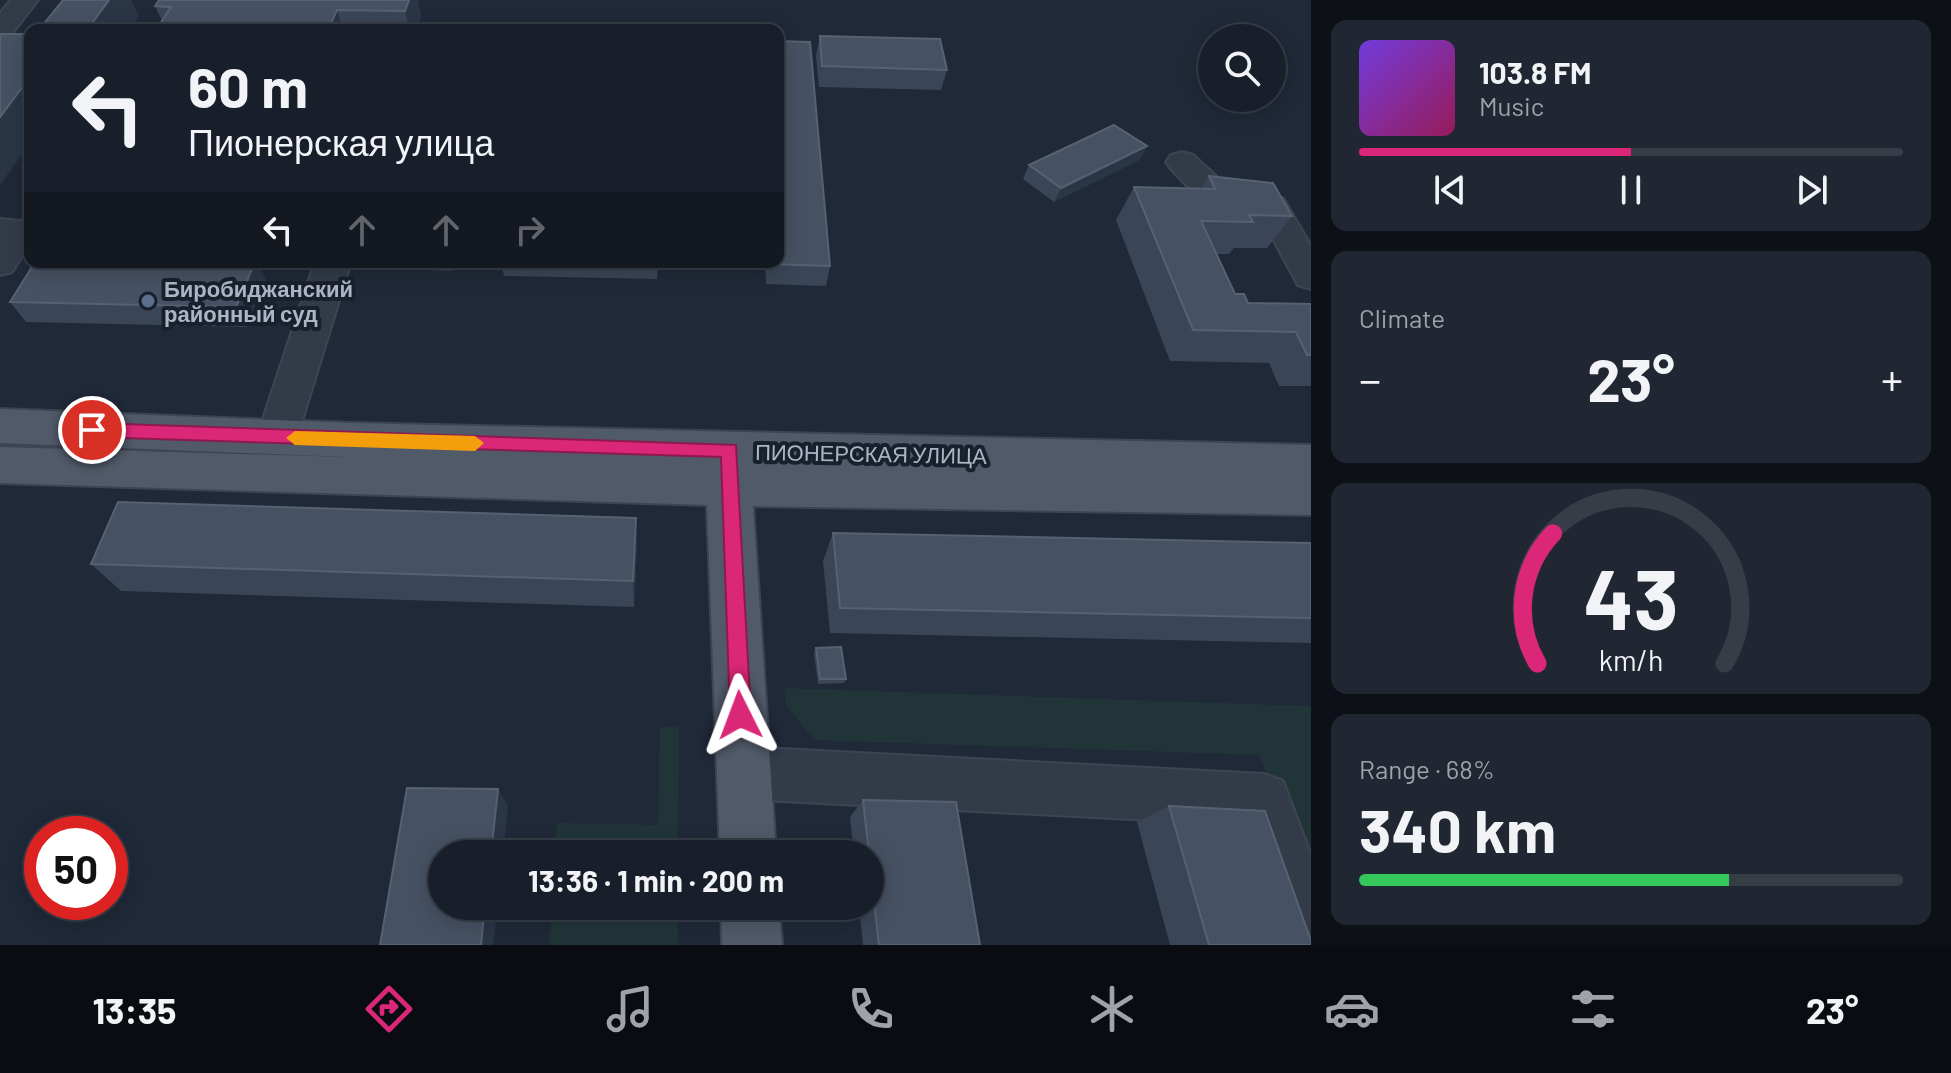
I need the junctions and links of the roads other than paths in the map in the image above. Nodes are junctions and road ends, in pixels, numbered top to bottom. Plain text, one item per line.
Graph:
1 (25, 0) edge
2 (0, 30) edge
3 (1182, 162) dead end
4 (0, 231) edge
5 (0, 263) edge
6 (331, 268) edge
7 (1311, 276) edge
8 (0, 426) edge
9 (277, 437) junction
10 (1311, 463) edge
11 (0, 465) edge
12 (729, 469) junction
13 (1311, 496) edge
14 (743, 773) junction
15 (747, 840) edge
16 (751, 920) edge
17 (1311, 933) edge
18 (752, 945) edge

1 - 2 lane
3 - 7 lane
4 - 5 lane
6 - 9 lane
8 - 9 main road, ПИОНЕРСКАЯ УЛИЦА
9 - 12 main road, ПИОНЕРСКАЯ УЛИЦА
10 - 12 main road, ПИОНЕРСКАЯ УЛИЦА
11 - 12 main road, ПИОНЕРСКАЯ УЛИЦА
12 - 13 main road, ПИОНЕРСКАЯ УЛИЦА
12 - 14 main road
14 - 15 main road
14 - 17 lane
16 - 18 main road

